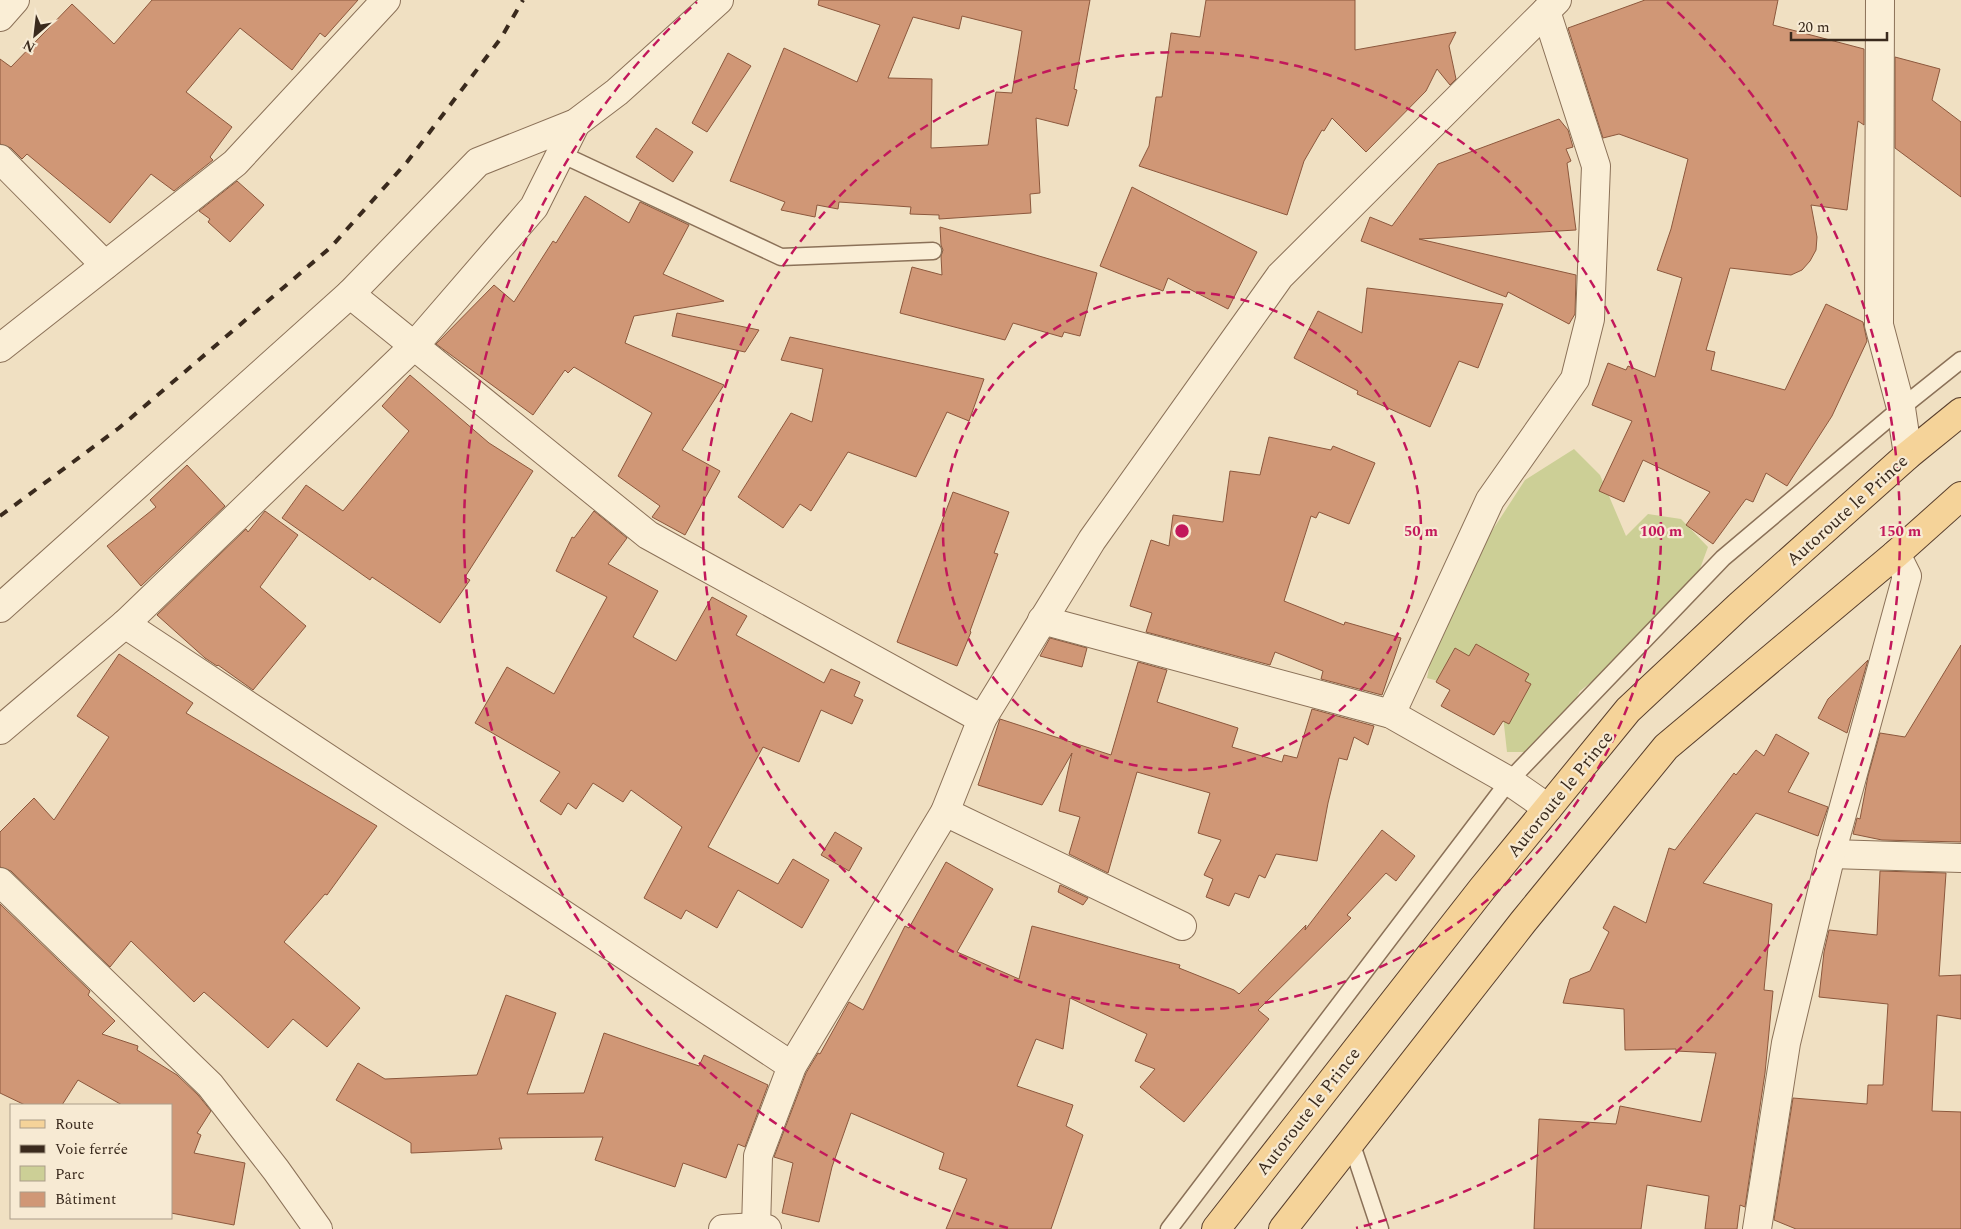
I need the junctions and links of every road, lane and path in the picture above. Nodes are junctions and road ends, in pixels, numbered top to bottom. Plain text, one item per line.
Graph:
1 (15, 0) edge
2 (386, 0) edge
3 (719, 0) edge
4 (1880, 0) edge
5 (1552, 6) edge
6 (0, 17) edge
7 (576, 123) junction
8 (560, 154) junction
9 (0, 159) edge
10 (933, 251) dead end
11 (106, 265) junction
12 (350, 294) junction
13 (414, 346) junction
14 (0, 348) edge
15 (1961, 360) edge
16 (1901, 408) junction
17 (1961, 412) edge
18 (1908, 455) junction
19 (1961, 496) edge
20 (1896, 554) junction
21 (0, 608) edge
22 (1042, 620) junction
23 (125, 624) junction
24 (1392, 714) junction
25 (982, 718) junction
26 (0, 730) edge
27 (1509, 781) junction
28 (1548, 808) junction
29 (944, 812) junction
30 (1831, 854) junction
31 (1961, 858) edge
32 (0, 882) edge
33 (1182, 926) dead end
34 (792, 1066) junction
35 (1351, 1142) junction
36 (760, 1228) edge
37 (318, 1229) edge
38 (723, 1229) edge
39 (1169, 1229) edge
40 (1216, 1229) edge
41 (1283, 1229) edge
42 (1380, 1229) edge
43 (1757, 1229) edge

1 - 6 street
2 - 11 street
3 - 7 street
4 - 16 street
5 - 22 street
5 - 24 street
7 - 8 street
7 - 12 street
8 - 10 lane
8 - 13 street
9 - 11 street
11 - 14 street
12 - 13 street
12 - 21 street
13 - 23 street
13 - 25 street
15 - 16 lane
16 - 18 street
16 - 27 lane
17 - 18 main road, Autoroute le Prince
18 - 28 main road, Autoroute le Prince
19 - 20 main road
20 - 30 street
20 - 35 main road
22 - 24 street
22 - 25 street
23 - 26 street
23 - 34 street
24 - 27 street
25 - 29 street
27 - 28 street
27 - 39 lane
28 - 40 main road, Autoroute le Prince
29 - 33 street
29 - 34 street
30 - 31 street
30 - 43 street
32 - 37 street
34 - 36 street
35 - 41 main road
35 - 42 lane
36 - 38 street

